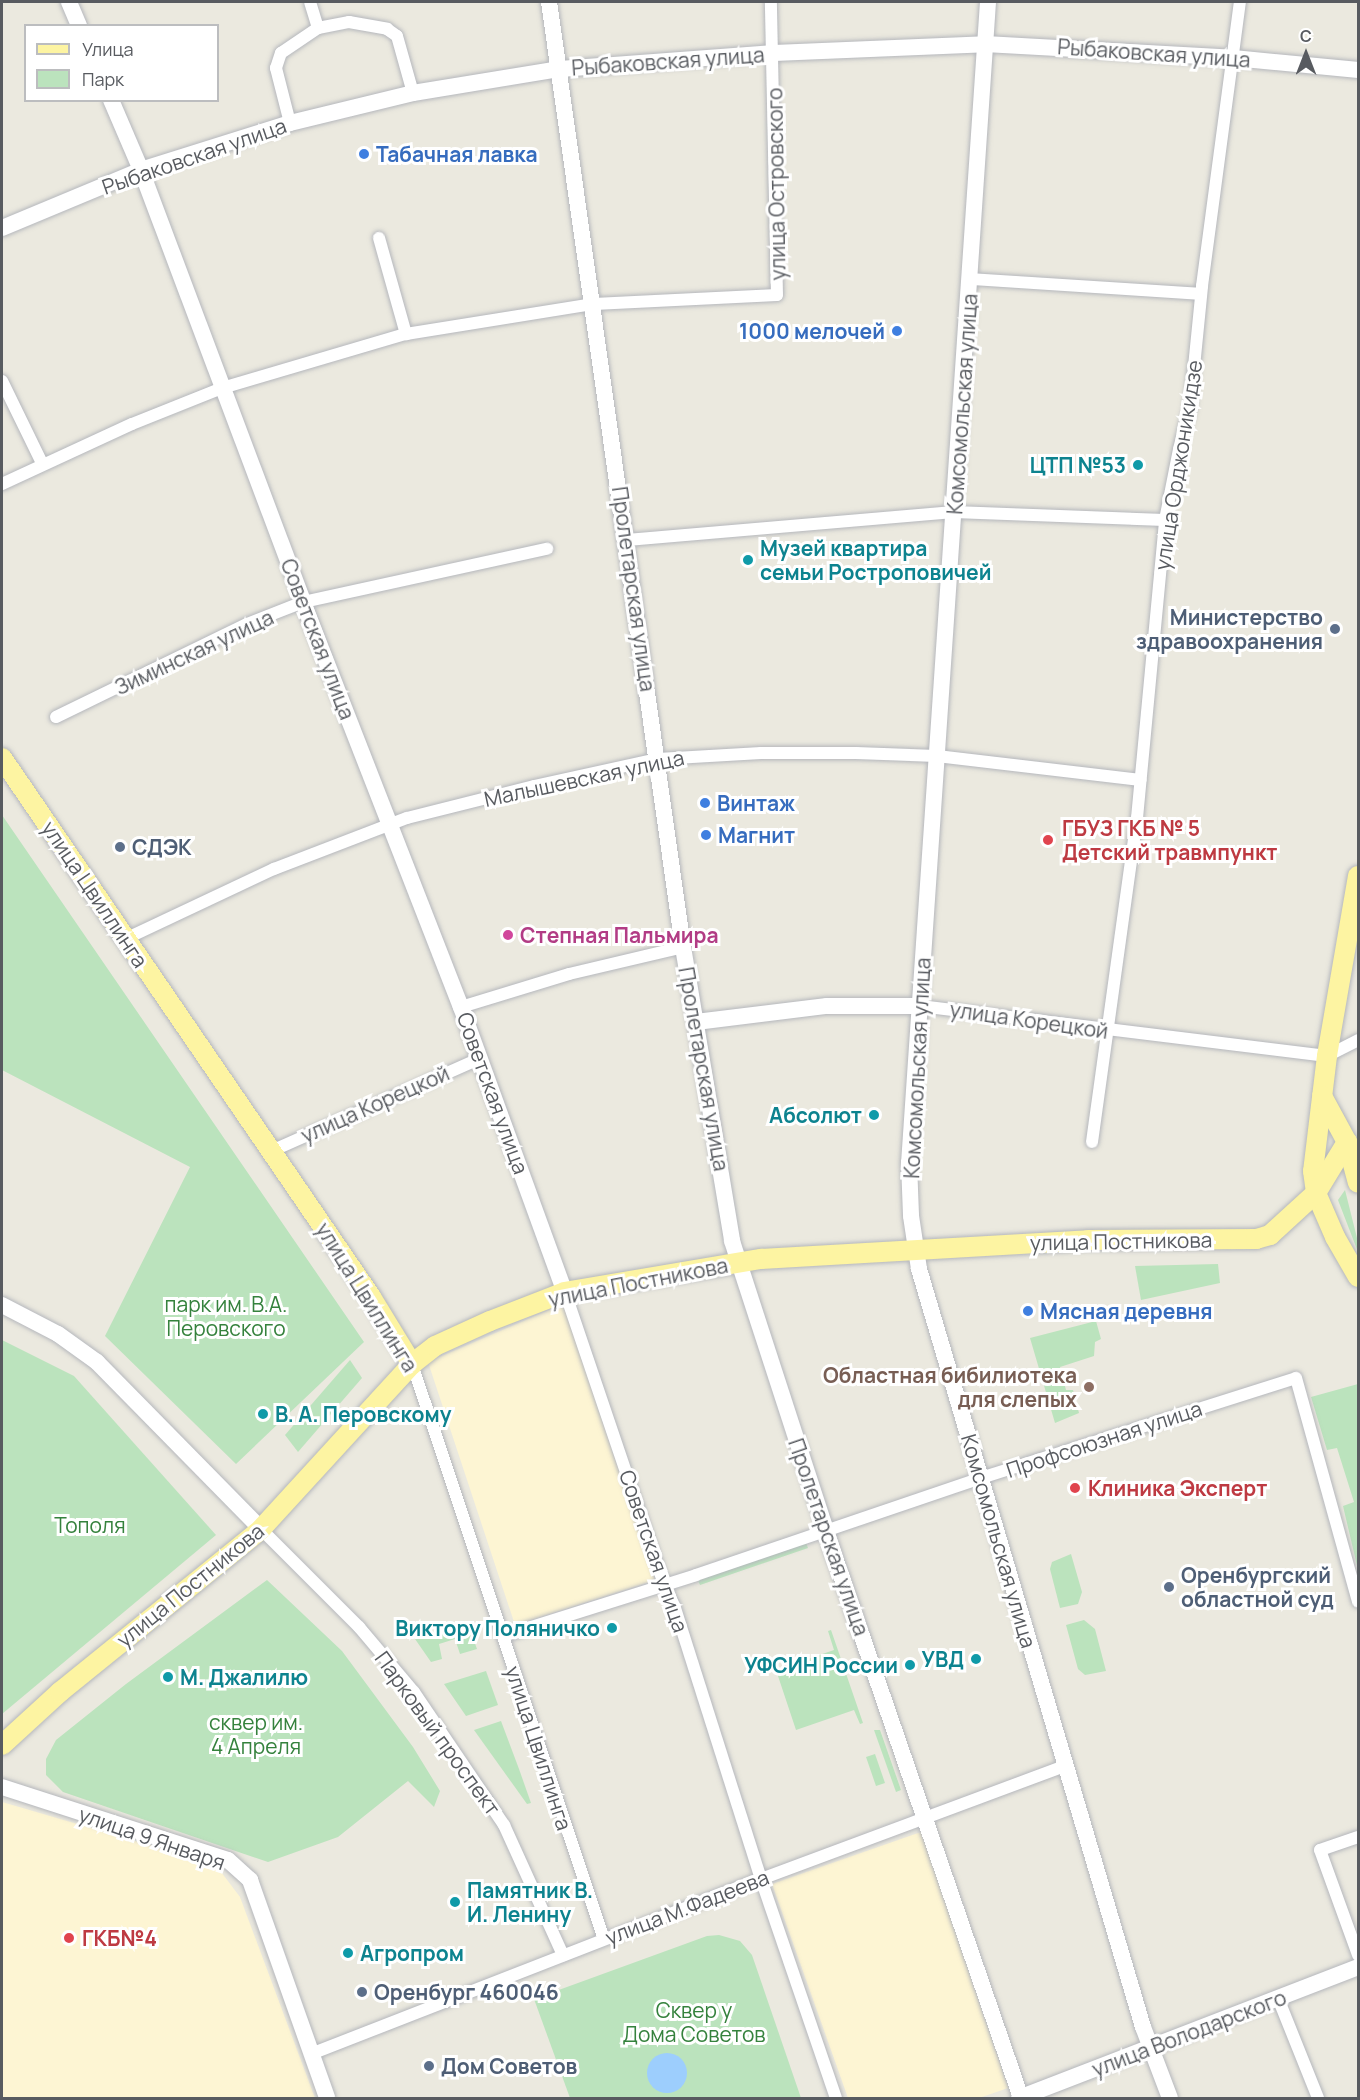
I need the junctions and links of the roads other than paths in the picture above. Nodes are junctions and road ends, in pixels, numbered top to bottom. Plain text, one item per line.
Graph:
1 (69, 2) edge
2 (310, 2) edge
3 (549, 2) edge
4 (771, 2) edge
5 (988, 2) edge
6 (1239, 2) edge
7 (78, 24) edge
8 (318, 28) junction
9 (985, 44) junction
10 (774, 53) junction
11 (1233, 58) junction
12 (560, 69) junction
13 (1359, 70) edge
14 (413, 93) junction
15 (112, 102) edge
16 (290, 123) junction
17 (141, 170) junction
18 (2, 228) edge
19 (379, 238) dead end
20 (971, 279) junction
21 (1201, 294) junction
22 (594, 304) junction
23 (406, 334) junction
24 (2, 381) edge
25 (222, 388) junction
26 (42, 463) junction
27 (2, 484) edge
28 (954, 512) junction
29 (1165, 520) junction
30 (627, 540) junction
31 (547, 549) dead end
32 (303, 602) junction
33 (56, 717) dead end
34 (938, 756) junction
35 (2, 758) edge
36 (658, 759) junction
37 (1141, 780) junction
38 (390, 824) junction
39 (1359, 876) edge
40 (125, 939) junction
41 (683, 947) junction
42 (920, 1006) junction
43 (461, 1007) junction
44 (696, 1022) junction
45 (1107, 1031) junction
46 (1359, 1040) edge
47 (1327, 1056) junction
48 (480, 1058) junction
49 (1322, 1096) junction
50 (1353, 1141) edge
51 (1092, 1142) dead end
52 (1314, 1144) junction
53 (269, 1152) junction
54 (1359, 1183) edge
55 (1316, 1193) junction
56 (915, 1252) junction
57 (737, 1262) junction
58 (1359, 1277) edge
59 (565, 1292) junction
60 (2, 1305) edge
61 (412, 1364) junction
62 (981, 1478) junction
63 (261, 1528) junction
64 (827, 1529) junction
65 (664, 1585) junction
66 (1359, 1602) edge
67 (503, 1636) junction
68 (2, 1745) edge
69 (1065, 1766) junction
70 (2, 1787) edge
71 (926, 1816) junction
72 (1359, 1837) edge
73 (761, 1879) junction
74 (604, 1939) junction
75 (564, 1955) junction
76 (1359, 1955) edge
77 (1359, 1967) edge
78 (1278, 1998) junction
79 (1152, 2049) junction
80 (311, 2054) junction
81 (327, 2098) edge
82 (836, 2098) edge
83 (1021, 2098) edge
84 (1170, 2098) edge
85 (1318, 2098) edge

1 - 7 main road
2 - 8 street
3 - 12 main road, Пролетарская улица
4 - 10 street, улица Островского
5 - 9 main road, Комсомольская улица
6 - 11 street, улица Орджоникидзе
8 - 14 street
8 - 16 street
9 - 10 main road, Рыбаковская улица
9 - 11 main road, Рыбаковская улица
9 - 20 main road, Комсомольская улица
10 - 12 main road, Рыбаковская улица
10 - 22 street, улица Островского
11 - 13 main road, Рыбаковская улица
11 - 21 street, улица Орджоникидзе
12 - 14 main road, Рыбаковская улица
12 - 22 main road, Пролетарская улица
14 - 16 main road, Рыбаковская улица
15 - 17 main road, Советская улица
16 - 17 main road, Рыбаковская улица
17 - 18 main road, Рыбаковская улица
17 - 25 main road, Советская улица
19 - 23 street
20 - 21 street
20 - 28 main road, Комсомольская улица
21 - 29 street, улица Орджоникидзе
22 - 23 street
22 - 30 main road, Пролетарская улица
23 - 25 street
24 - 26 street
25 - 26 street
25 - 32 main road, Советская улица
26 - 27 street
28 - 29 street
28 - 30 street
28 - 34 main road, Комсомольская улица
29 - 37 street, улица Орджоникидзе
30 - 36 main road, Пролетарская улица
31 - 32 street, Зиминская улица
32 - 33 street, Зиминская улица
32 - 38 main road, Советская улица
34 - 36 street, Малышевская улица
34 - 37 street, Малышевская улица
34 - 42 main road, Комсомольская улица
35 - 40 main road, улица Цвиллинга
36 - 38 street, Малышевская улица
36 - 41 main road, Пролетарская улица
37 - 45 street, улица Орджоникидзе
38 - 40 street, Малышевская улица
38 - 43 main road, Советская улица
39 - 47 main road
40 - 53 main road, улица Цвиллинга
41 - 43 street
41 - 44 main road, Пролетарская улица
42 - 44 main road, улица Корецкой
42 - 45 street, улица Корецкой
42 - 56 main road, Комсомольская улица
43 - 48 main road, Советская улица
44 - 57 main road, Пролетарская улица
45 - 47 street, улица Корецкой
45 - 51 street, улица Орджоникидзе
46 - 47 street
47 - 49 main road
48 - 53 street, улица Корецкой
48 - 59 main road, Советская улица
49 - 50 main road
49 - 52 main road
50 - 52 main road
50 - 54 main road
50 - 55 main road, улица Постникова
52 - 55 main road
53 - 61 main road, улица Цвиллинга
55 - 56 main road, улица Постникова
55 - 58 main road
56 - 57 main road, улица Постникова
56 - 62 main road, Комсомольская улица
57 - 59 main road, улица Постникова
57 - 64 main road, Пролетарская улица
59 - 61 main road, улица Постникова
59 - 65 street, Советская улица
60 - 63 main road, Парковый проспект
61 - 63 main road, улица Постникова
61 - 67 street, улица Цвиллинга
62 - 64 street, Профсоюзная улица
62 - 66 street, Профсоюзная улица
62 - 69 main road, Комсомольская улица
63 - 68 main road, улица Постникова
63 - 75 street, Парковый проспект
64 - 65 street, Профсоюзная улица
64 - 71 main road, Пролетарская улица
65 - 67 street, Профсоюзная улица
65 - 73 street, Советская улица
67 - 74 street, улица Цвиллинга
69 - 71 street, улица М.Фадеева
69 - 79 main road, Комсомольская улица
70 - 80 main road, улица 9 Января
71 - 73 street, улица М.Фадеева
71 - 83 main road, Пролетарская улица
72 - 76 street
73 - 74 street, улица М.Фадеева
73 - 82 street, Советская улица
74 - 75 street, улица М.Фадеева
75 - 80 street, улица М.Фадеева
77 - 78 main road, улица Володарского
78 - 79 main road, улица Володарского
78 - 85 street
79 - 83 main road, улица Володарского
79 - 84 main road, Комсомольская улица
80 - 81 main road, улица 9 Января

